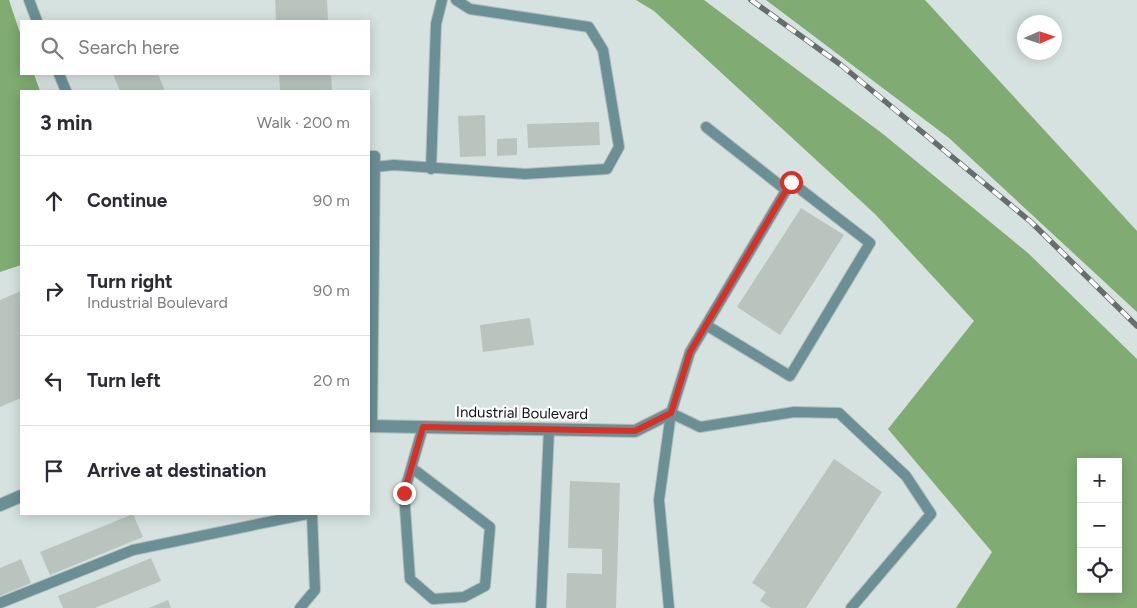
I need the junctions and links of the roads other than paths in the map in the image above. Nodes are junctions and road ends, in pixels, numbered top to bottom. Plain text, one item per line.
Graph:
1 (29, 0) edge
2 (442, 0) edge
3 (456, 0) edge
4 (37, 20) edge
5 (59, 75) edge
6 (66, 90) edge
7 (706, 127) dead end
8 (370, 156) edge
9 (374, 167) junction
10 (431, 169) junction
11 (786, 190) junction
12 (706, 325) junction
13 (371, 365) edge
14 (671, 413) junction
15 (371, 426) edge
16 (423, 427) junction
17 (549, 430) junction
18 (412, 468) junction
19 (20, 496) edge
20 (0, 505) edge
21 (301, 515) edge
22 (312, 515) edge
23 (0, 604) edge
24 (300, 608) edge
25 (541, 608) edge
26 (669, 608) edge
27 (851, 608) edge

1 - 4 lane
2 - 10 lane
3 - 10 lane
5 - 6 lane
7 - 11 lane
8 - 9 lane
9 - 10 lane
9 - 13 lane
11 - 12 lane
11 - 12 lane
12 - 14 lane
13 - 15 lane
14 - 17 street, Industrial Boulevard
14 - 26 lane
14 - 27 lane
15 - 16 street, Industrial Boulevard
16 - 17 street, Industrial Boulevard
16 - 18 lane
17 - 25 lane
18 - 18 lane
19 - 20 street
21 - 23 lane
22 - 24 lane

